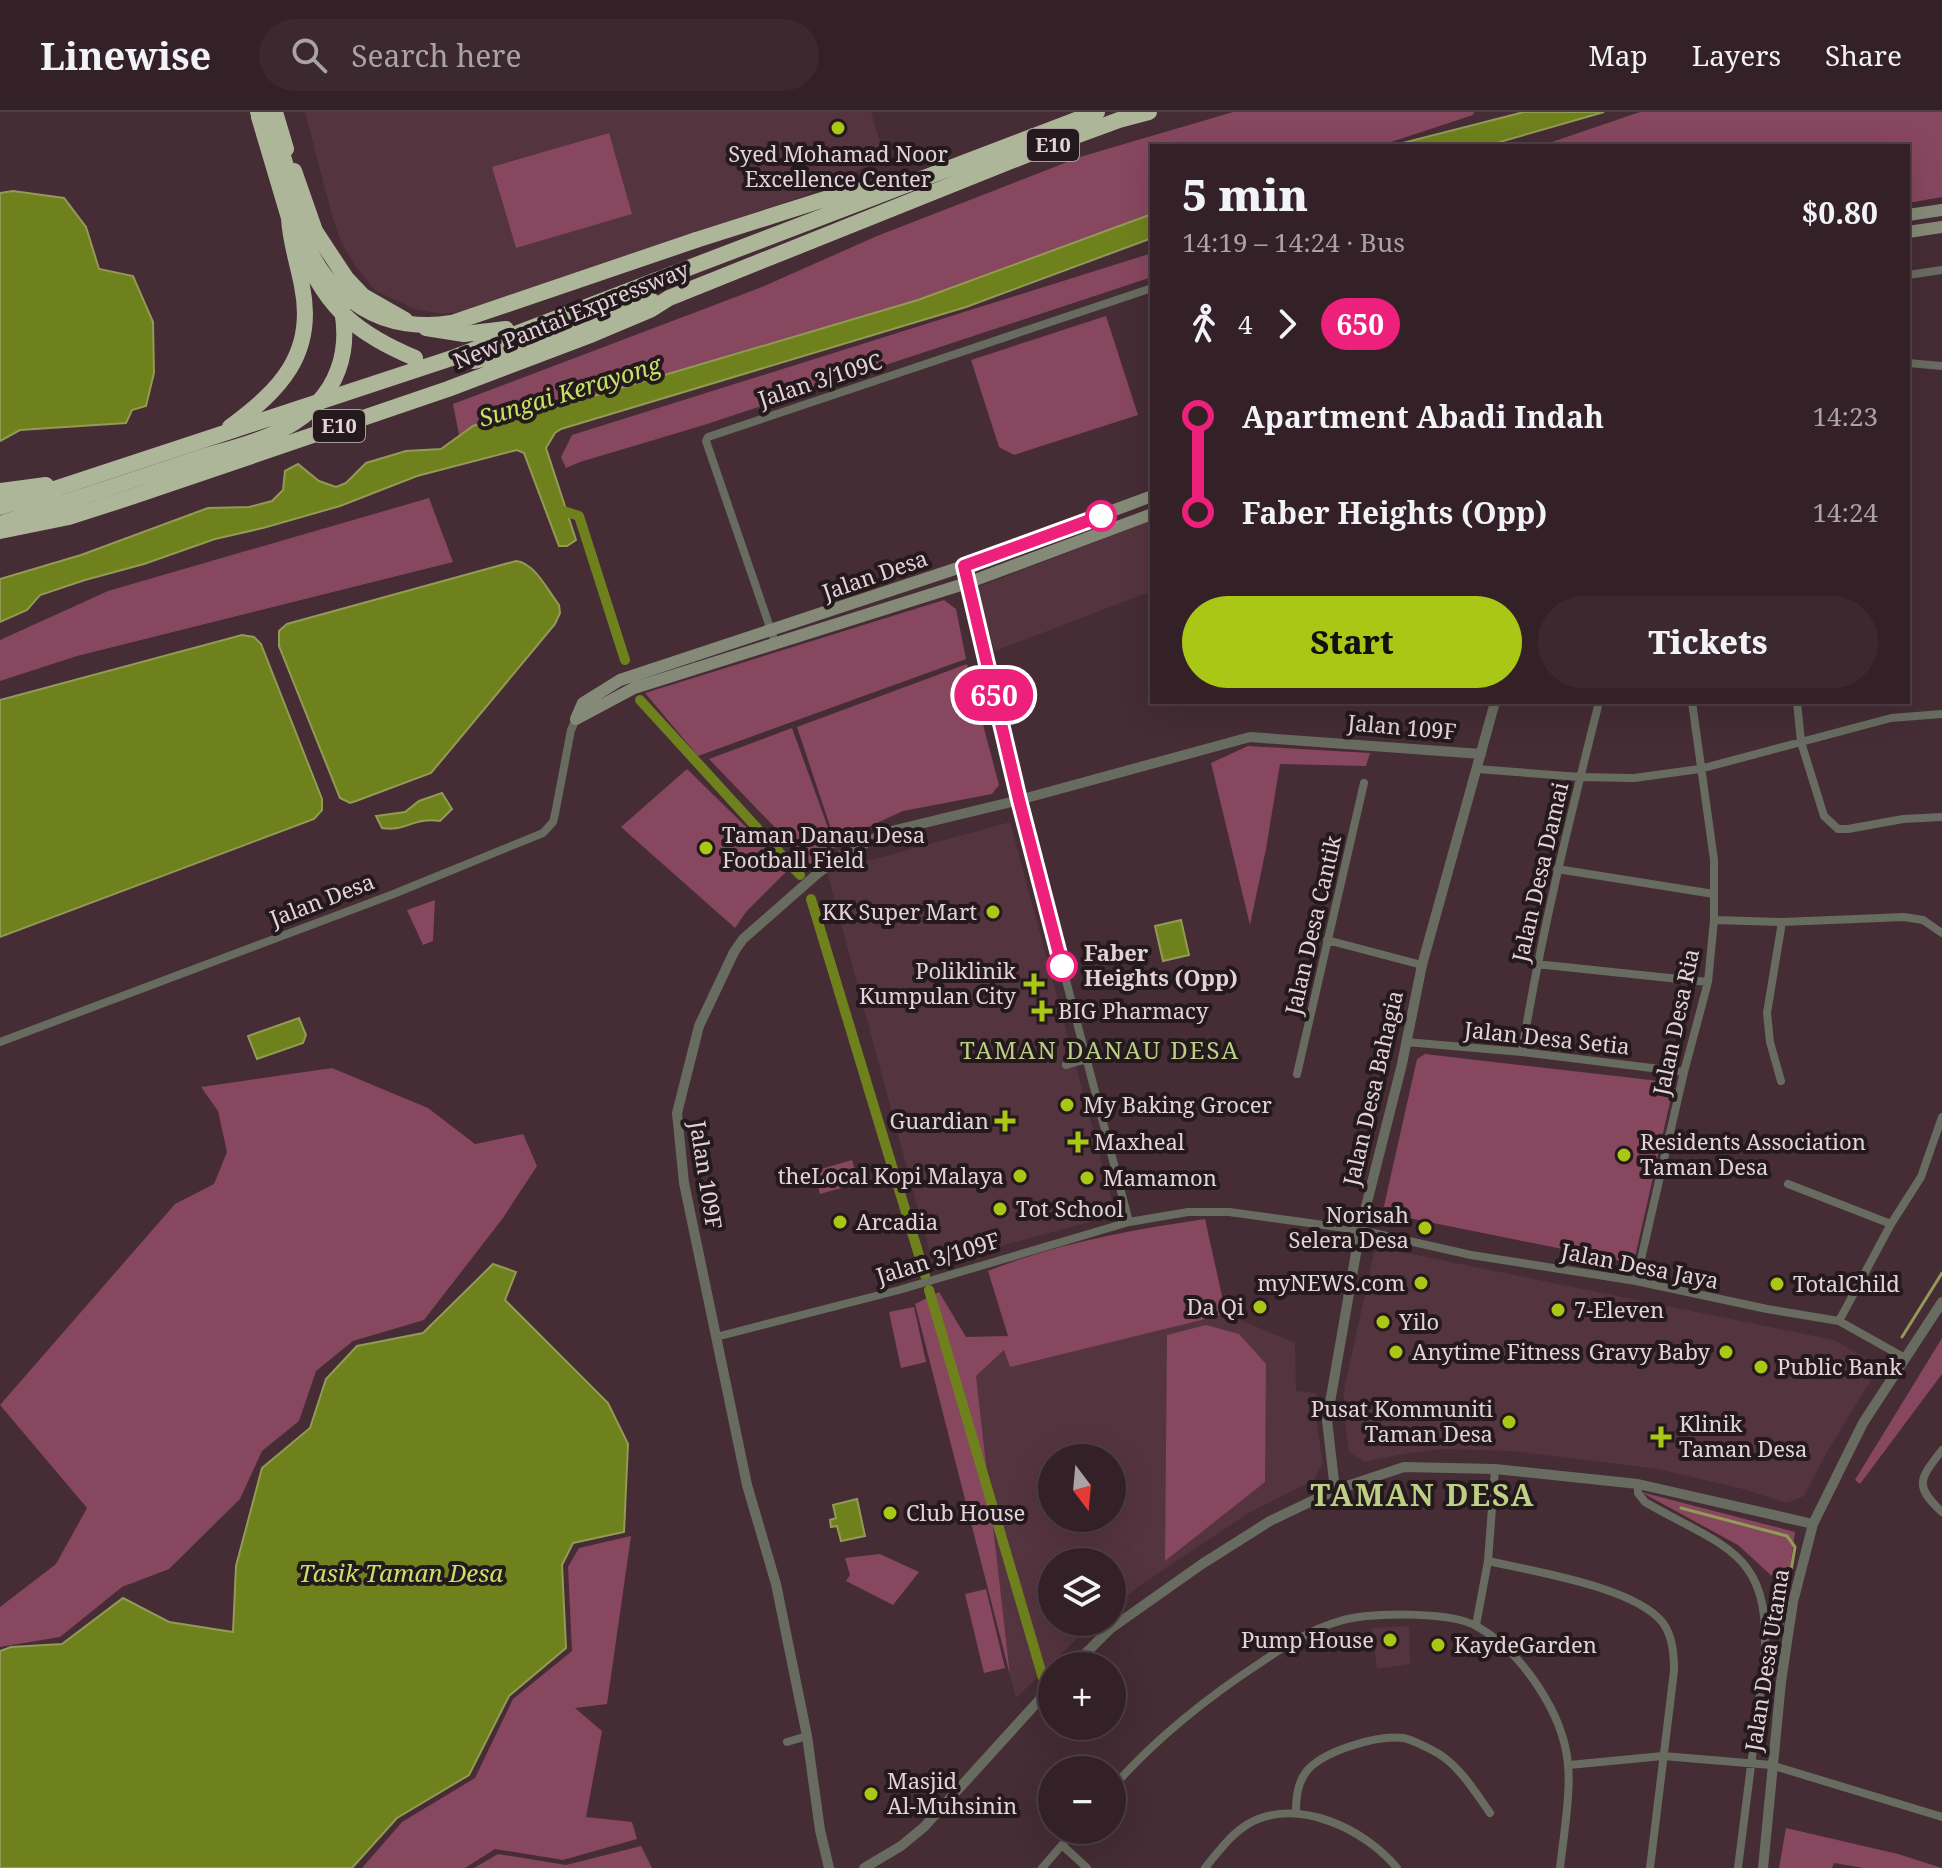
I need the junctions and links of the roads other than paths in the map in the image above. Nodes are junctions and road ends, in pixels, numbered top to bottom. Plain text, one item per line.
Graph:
1 (258, 112) edge
2 (275, 112) edge
3 (1097, 112) edge
4 (1149, 112) edge
5 (889, 190) junction
6 (1942, 210) edge
7 (1910, 215) edge
8 (289, 218) junction
9 (1942, 227) edge
10 (315, 231) junction
11 (1910, 232) edge
12 (1942, 270) edge
13 (1910, 275) edge
14 (1150, 289) edge
15 (669, 298) junction
16 (589, 307) junction
17 (415, 358) dead end
18 (474, 361) dead end
19 (1910, 363) edge
20 (1942, 366) edge
21 (218, 435) junction
22 (74, 484) junction
23 (0, 491) edge
24 (1150, 497) edge
25 (0, 507) edge
26 (1150, 515) edge
27 (0, 525) edge
28 (0, 531) edge
29 (964, 566) junction
30 (967, 583) junction
31 (771, 631) junction
32 (776, 645) junction
33 (1494, 704) edge
34 (1598, 704) edge
35 (1692, 704) edge
36 (1797, 704) edge
37 (1942, 714) edge
38 (576, 719) junction
39 (1801, 742) junction
40 (1481, 754) junction
41 (1477, 769) junction
42 (1700, 769) junction
43 (1580, 777) junction
44 (1364, 783) dead end
45 (1019, 800) junction
46 (1942, 817) edge
47 (1557, 869) junction
48 (1714, 894) junction
49 (1714, 920) junction
50 (1782, 922) junction
51 (1942, 933) edge
52 (1327, 940) junction
53 (1536, 964) junction
54 (1422, 965) junction
55 (1708, 982) junction
56 (0, 1042) edge
57 (1406, 1042) junction
58 (1522, 1052) junction
59 (1087, 1059) junction
60 (1066, 1065) dead end
61 (1684, 1072) junction
62 (1297, 1074) dead end
63 (1781, 1081) dead end
64 (1942, 1117) edge
65 (1788, 1184) dead end
66 (1129, 1222) junction
67 (1891, 1224) junction
68 (1360, 1230) junction
69 (1636, 1281) junction
70 (1942, 1302) edge
71 (1839, 1321) junction
72 (716, 1337) junction
73 (1905, 1358) junction
74 (1942, 1450) edge
75 (1495, 1469) junction
76 (1638, 1484) junction
77 (1335, 1490) junction
78 (1942, 1512) edge
79 (1813, 1524) junction
80 (1488, 1561) junction
81 (1476, 1625) junction
82 (1087, 1652) edge
83 (1038, 1701) edge
84 (807, 1736) junction
85 (787, 1742) dead end
86 (1663, 1756) junction
87 (1751, 1762) junction
88 (1569, 1765) junction
89 (1771, 1765) junction
90 (1126, 1772) edge
91 (1296, 1813) junction
92 (1490, 1813) dead end
93 (1942, 1817) edge
94 (1062, 1845) joint
95 (829, 1868) edge
96 (864, 1868) edge
97 (1042, 1868) edge
98 (1087, 1868) edge
99 (1205, 1868) edge
100 (1397, 1868) edge
101 (1560, 1868) edge
102 (1650, 1868) edge
103 (1738, 1868) edge
104 (1763, 1868) edge

1 - 5 highway, bridge
1 - 8 highway
2 - 10 highway
3 - 5 highway, New Pantai Expressway / E10
4 - 15 highway, New Pantai Expressway / E10
5 - 16 highway, New Pantai Expressway / E10
6 - 7 main road
8 - 17 highway
8 - 21 highway
9 - 11 main road
10 - 16 highway
10 - 27 highway, bridge
12 - 13 street
14 - 31 street, Jalan 3/109C
15 - 18 highway
15 - 28 highway, New Pantai Expressway / E10
16 - 21 highway, New Pantai Expressway / E10
19 - 20 street
21 - 22 highway, New Pantai Expressway / E10
22 - 23 highway
22 - 25 highway, E10
24 - 29 main road, Jalan Desa
26 - 30 main road, Jalan Desa
29 - 30 street
29 - 31 main road, Jalan Desa
30 - 32 main road, Jalan Desa
30 - 45 street
31 - 32 street, Jalan 3/109C
31 - 38 main road, Jalan Desa
32 - 38 main road, Jalan Desa
33 - 40 street, Jalan Desa Bahagia
34 - 43 street, Jalan Desa Damai
35 - 42 street, Jalan Desa Ria
36 - 39 street
37 - 39 street
38 - 56 street, Jalan Desa
39 - 42 street
39 - 46 street
40 - 41 street, Jalan Desa Bahagia
40 - 45 street, Jalan 109F
41 - 43 street
41 - 54 street, Jalan Desa Bahagia
42 - 43 street
42 - 48 street, Jalan Desa Ria
43 - 47 street, Jalan Desa Damai
44 - 52 street, Jalan Desa Cantik
45 - 59 street
45 - 72 street, Jalan 109F
47 - 48 street
47 - 53 street, Jalan Desa Damai
48 - 49 street, Jalan Desa Ria
49 - 50 street
49 - 55 street, Jalan Desa Ria
50 - 51 street
50 - 63 street
52 - 54 street
52 - 62 street, Jalan Desa Cantik
53 - 55 street
53 - 58 street, Jalan Desa Damai
54 - 57 street, Jalan Desa Bahagia
55 - 61 street, Jalan Desa Ria
57 - 58 street, Jalan Desa Setia
57 - 68 street, Jalan Desa Bahagia
58 - 61 street, Jalan Desa Setia
59 - 60 street
59 - 66 street
61 - 69 street, Jalan Desa Ria
64 - 67 street
65 - 67 street
66 - 68 street, Jalan 3/109F
66 - 72 street, Jalan 3/109F
67 - 71 street
68 - 69 street, Jalan Desa Jaya
68 - 77 street, Jalan Desa Bahagia
69 - 71 street, Jalan Desa Jaya
70 - 73 street, Jalan Desa Utama
71 - 73 street, Jalan Desa Jaya
72 - 84 street, Jalan 109F
73 - 79 street, Jalan Desa Utama
74 - 78 street
75 - 76 street
75 - 77 street
75 - 80 street
76 - 79 street
76 - 87 street
77 - 82 street
79 - 89 street, Jalan Desa Utama
80 - 81 street
80 - 86 street
81 - 88 street
81 - 90 street
83 - 96 street
84 - 85 street
84 - 95 street, Jalan 109F
86 - 87 street
86 - 88 street
86 - 102 street
87 - 89 street
87 - 103 street
88 - 101 street
89 - 93 street
89 - 104 street, Jalan Desa Utama
91 - 92 street
91 - 99 street
91 - 100 street
94 - 97 street
94 - 98 street

